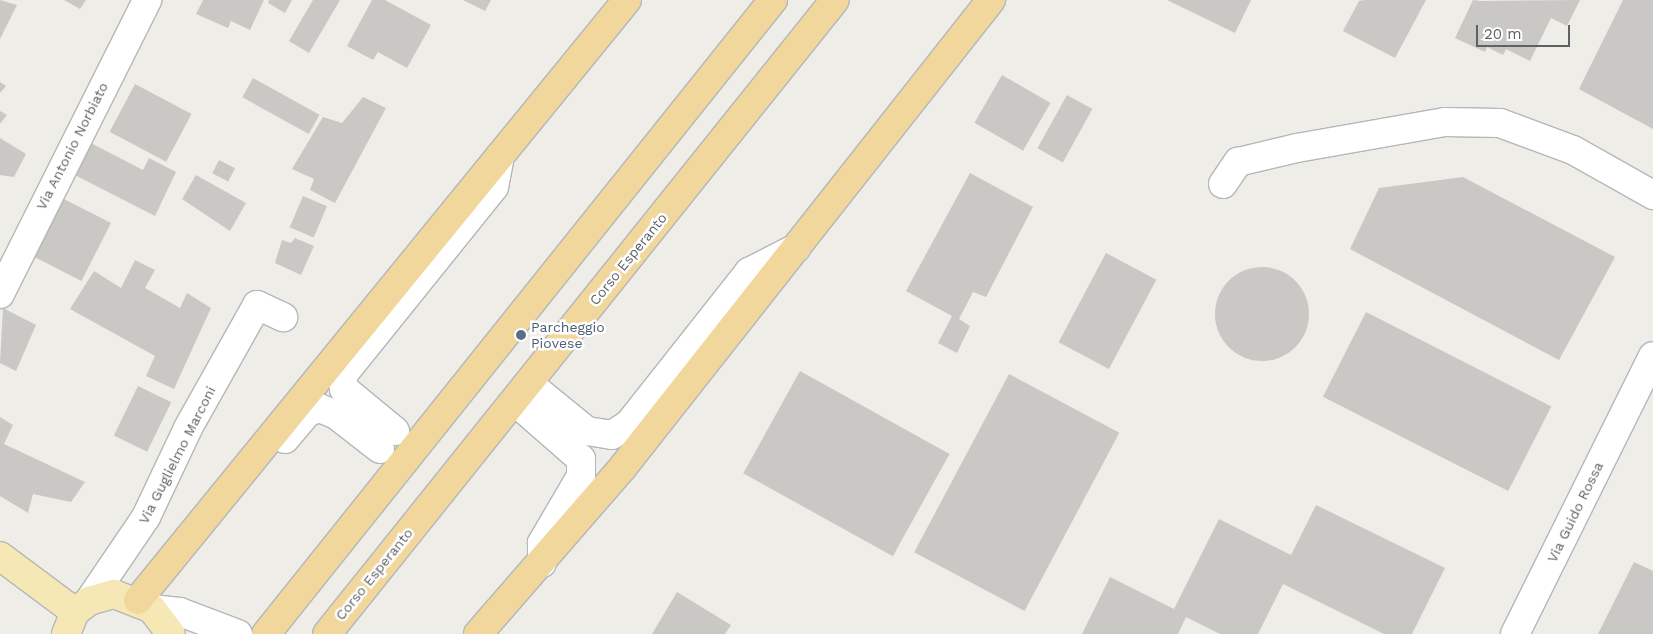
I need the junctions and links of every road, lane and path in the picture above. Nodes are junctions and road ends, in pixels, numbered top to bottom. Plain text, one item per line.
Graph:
1 (147, 0) edge
2 (628, 0) edge
3 (773, 0) edge
4 (835, 0) edge
5 (991, 0) edge
6 (500, 156) junction
7 (1223, 184) dead end
8 (1653, 195) edge
9 (796, 248) junction
10 (0, 294) edge
11 (283, 317) dead end
12 (1653, 356) edge
13 (1644, 394) edge
14 (245, 468) junction
15 (0, 556) edge
16 (542, 563) junction
17 (145, 605) junction
18 (77, 615) edge
19 (171, 634) edge
20 (238, 634) edge
21 (266, 634) edge
22 (327, 634) edge
23 (478, 634) edge
24 (1515, 634) edge

1 - 10 street, Via Antonio Norbiato
2 - 6 highway
3 - 21 highway
4 - 22 highway, Corso Esperanto
5 - 9 highway
6 - 14 highway
6 - 14 street
7 - 8 street
9 - 16 highway
9 - 16 street
11 - 18 street, Via Guglielmo Marconi
12 - 13 street, Via Guido Rossa
13 - 24 street, Via Guido Rossa
14 - 17 highway
15 - 18 main road
16 - 23 highway
17 - 18 main road
17 - 19 main road
17 - 20 street

